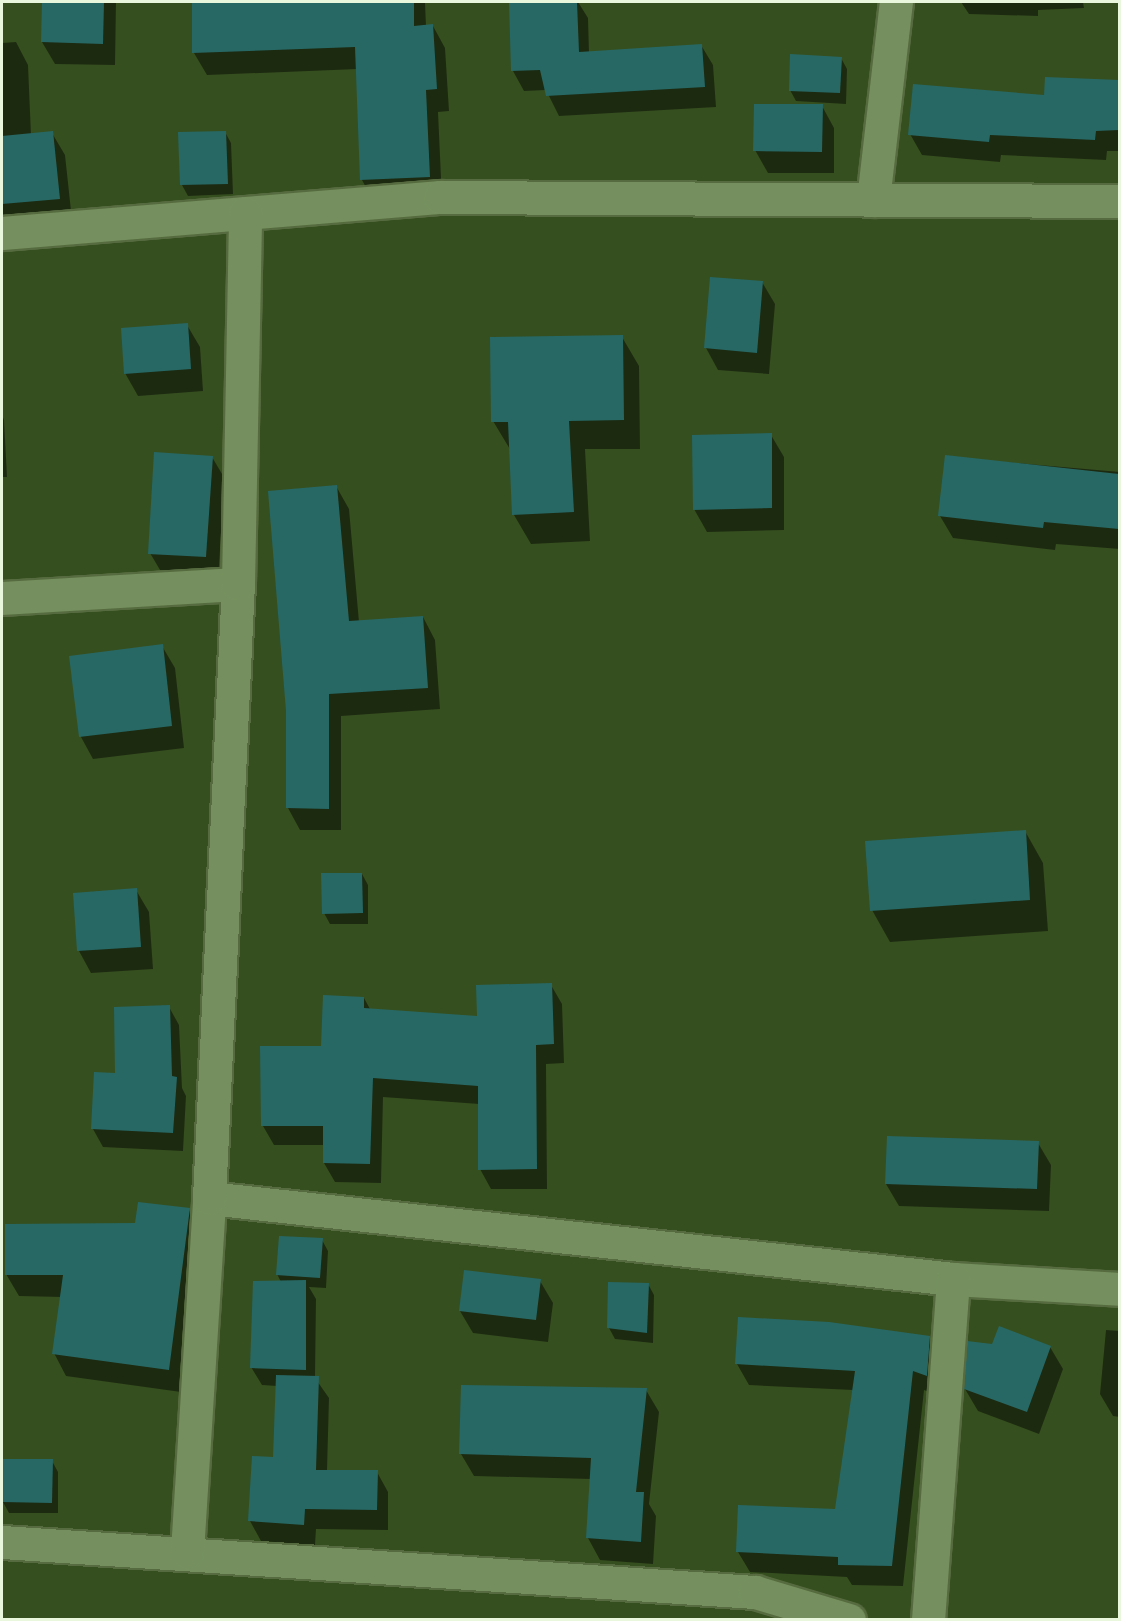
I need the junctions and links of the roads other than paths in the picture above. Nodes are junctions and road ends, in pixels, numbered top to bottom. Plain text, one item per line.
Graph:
1 (896, 2) edge
2 (873, 200) junction
3 (1119, 201) edge
4 (245, 213) junction
5 (2, 233) edge
6 (238, 584) junction
7 (2, 598) edge
8 (209, 1198) junction
9 (953, 1279) junction
10 (1119, 1289) edge
11 (2, 1542) edge
12 (187, 1552) junction
13 (849, 1620) edge
14 (927, 1620) edge

1 - 2 street
2 - 3 street
2 - 4 street
4 - 5 street
4 - 6 street
6 - 7 street
6 - 8 street
8 - 9 street
8 - 12 street
9 - 10 street
9 - 14 street
11 - 12 street
12 - 13 street

